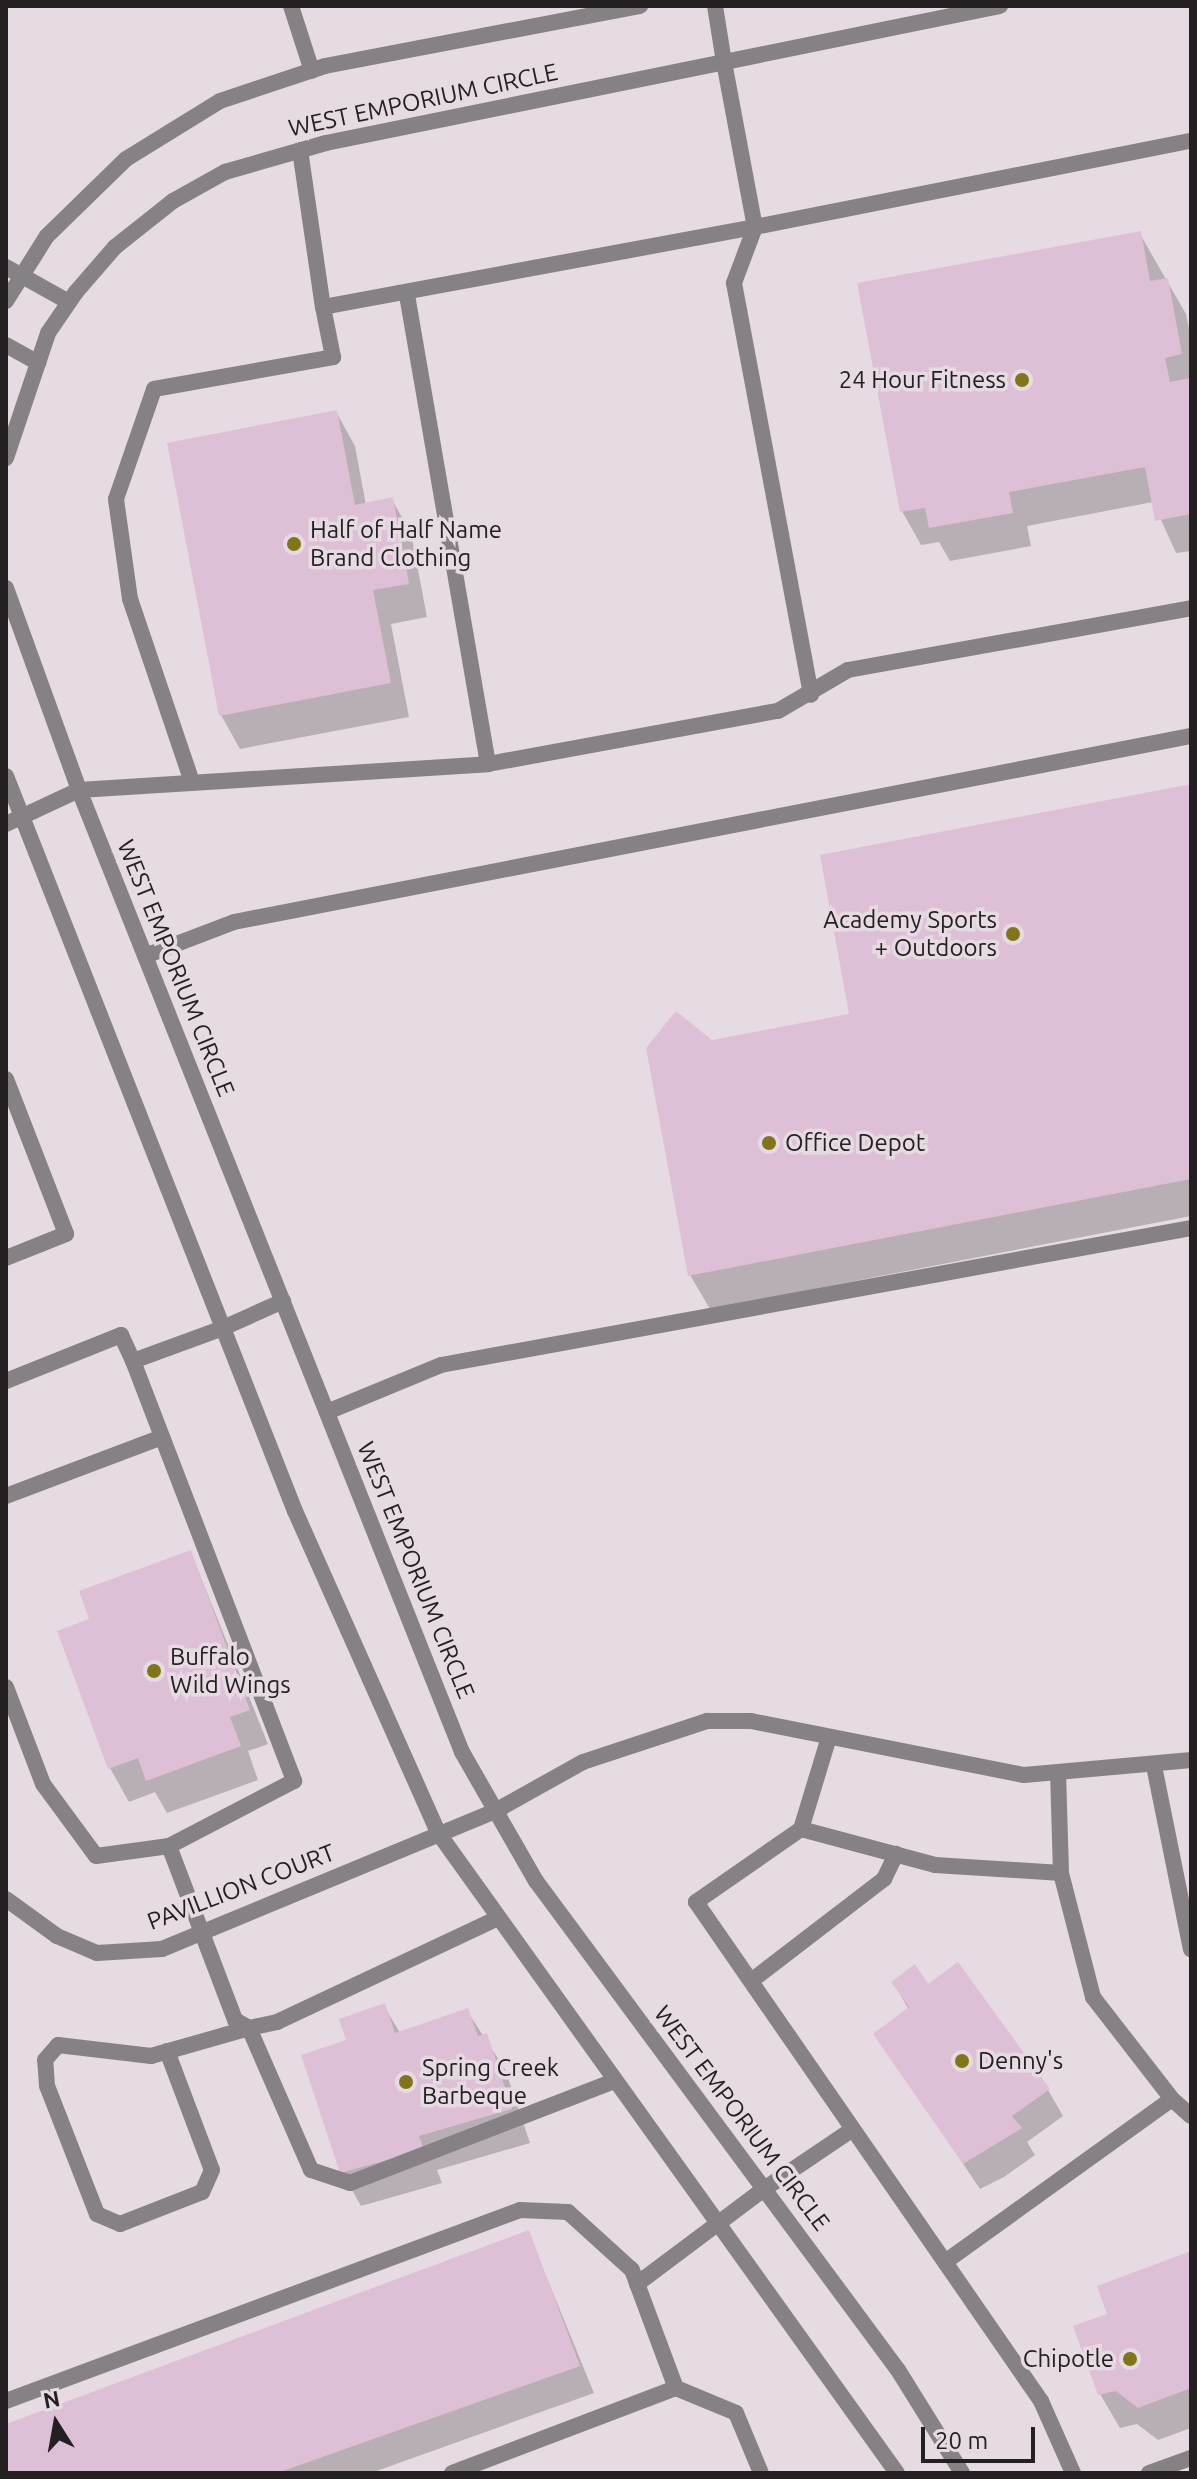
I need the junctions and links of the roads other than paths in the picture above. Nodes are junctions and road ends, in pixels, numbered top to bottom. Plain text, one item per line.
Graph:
1 (291, 6) edge
2 (640, 6) edge
3 (715, 6) edge
4 (1000, 6) edge
5 (724, 62) junction
6 (312, 71) junction
7 (1191, 141) edge
8 (300, 150) junction
9 (755, 227) junction
10 (13, 271) edge
11 (407, 293) junction
12 (6, 301) edge
13 (69, 302) junction
14 (323, 307) junction
15 (6, 345) edge
16 (38, 363) junction
17 (6, 458) edge
18 (6, 588) edge
19 (1191, 608) edge
20 (811, 695) junction
21 (1191, 736) edge
22 (488, 764) junction
23 (6, 776) edge
24 (192, 782) junction
25 (79, 790) junction
26 (22, 816) junction
27 (6, 824) edge
28 (145, 956) junction
29 (6, 1079) edge
30 (1191, 1228) edge
31 (6, 1258) edge
32 (283, 1301) junction
33 (223, 1328) junction
34 (133, 1361) junction
35 (6, 1381) edge
36 (327, 1412) junction
37 (162, 1437) junction
38 (6, 1496) edge
39 (6, 1687) edge
40 (829, 1737) junction
41 (1191, 1760) edge
42 (1154, 1766) junction
43 (1058, 1772) junction
44 (497, 1810) junction
45 (801, 1829) junction
46 (439, 1834) junction
47 (169, 1846) junction
48 (896, 1854) junction
49 (1061, 1873) junction
50 (8, 1905) edge
51 (496, 1919) junction
52 (203, 1932) junction
53 (1191, 1949) edge
54 (751, 1981) junction
55 (249, 2028) junction
56 (167, 2051) junction
57 (615, 2081) junction
58 (1172, 2099) junction
59 (1191, 2116) edge
60 (853, 2129) junction
61 (764, 2189) junction
62 (720, 2222) junction
63 (945, 2262) junction
64 (637, 2284) junction
65 (676, 2388) junction
66 (6, 2401) edge
67 (1191, 2458) edge
68 (452, 2473) edge
69 (761, 2473) edge
70 (897, 2473) edge
71 (962, 2473) edge
72 (1073, 2473) edge
73 (1149, 2473) edge

1 - 6 street
2 - 6 street, WEST EMPORIUM CIRCLE
3 - 5 street
4 - 5 street, WEST EMPORIUM CIRCLE
5 - 8 street, WEST EMPORIUM CIRCLE
5 - 9 street
6 - 10 street, WEST EMPORIUM CIRCLE
7 - 9 street
8 - 13 street, WEST EMPORIUM CIRCLE
8 - 14 street
9 - 11 street
9 - 20 street
10 - 12 street, WEST EMPORIUM CIRCLE
10 - 13 street
11 - 14 street
11 - 22 street
13 - 16 street, WEST EMPORIUM CIRCLE
14 - 24 street
15 - 16 street
16 - 17 street, WEST EMPORIUM CIRCLE
18 - 25 street, WEST EMPORIUM CIRCLE
19 - 20 street
20 - 22 street
21 - 28 street
22 - 24 street
23 - 26 street
24 - 25 street
25 - 26 street
25 - 28 street, WEST EMPORIUM CIRCLE
26 - 27 street
26 - 33 street
28 - 32 street, WEST EMPORIUM CIRCLE
29 - 31 street
30 - 36 street
32 - 33 street
32 - 36 street, WEST EMPORIUM CIRCLE
33 - 34 street
33 - 46 street
34 - 35 street
34 - 37 street
36 - 44 street, WEST EMPORIUM CIRCLE
37 - 38 street
37 - 47 street
39 - 47 street
40 - 43 street, PAVILLION COURT
40 - 44 street, PAVILLION COURT
40 - 45 street
41 - 42 street, PAVILLION COURT
42 - 43 street, PAVILLION COURT
42 - 53 street
43 - 49 street
44 - 46 street, PAVILLION COURT
44 - 61 street, WEST EMPORIUM CIRCLE
45 - 48 street
45 - 54 street
46 - 51 street
46 - 52 street, PAVILLION COURT
47 - 52 street
48 - 49 street
48 - 54 street
49 - 58 street
50 - 52 street, PAVILLION COURT
51 - 55 street
51 - 57 street
52 - 55 street
54 - 60 street
55 - 56 street
55 - 57 street
56 - 56 street
57 - 62 street
58 - 59 street
58 - 63 street
60 - 61 street
60 - 63 street
61 - 62 street
61 - 71 street, WEST EMPORIUM CIRCLE
62 - 64 street
62 - 70 street
63 - 72 street
64 - 65 street
64 - 66 street
65 - 68 street
65 - 69 street
67 - 73 street

